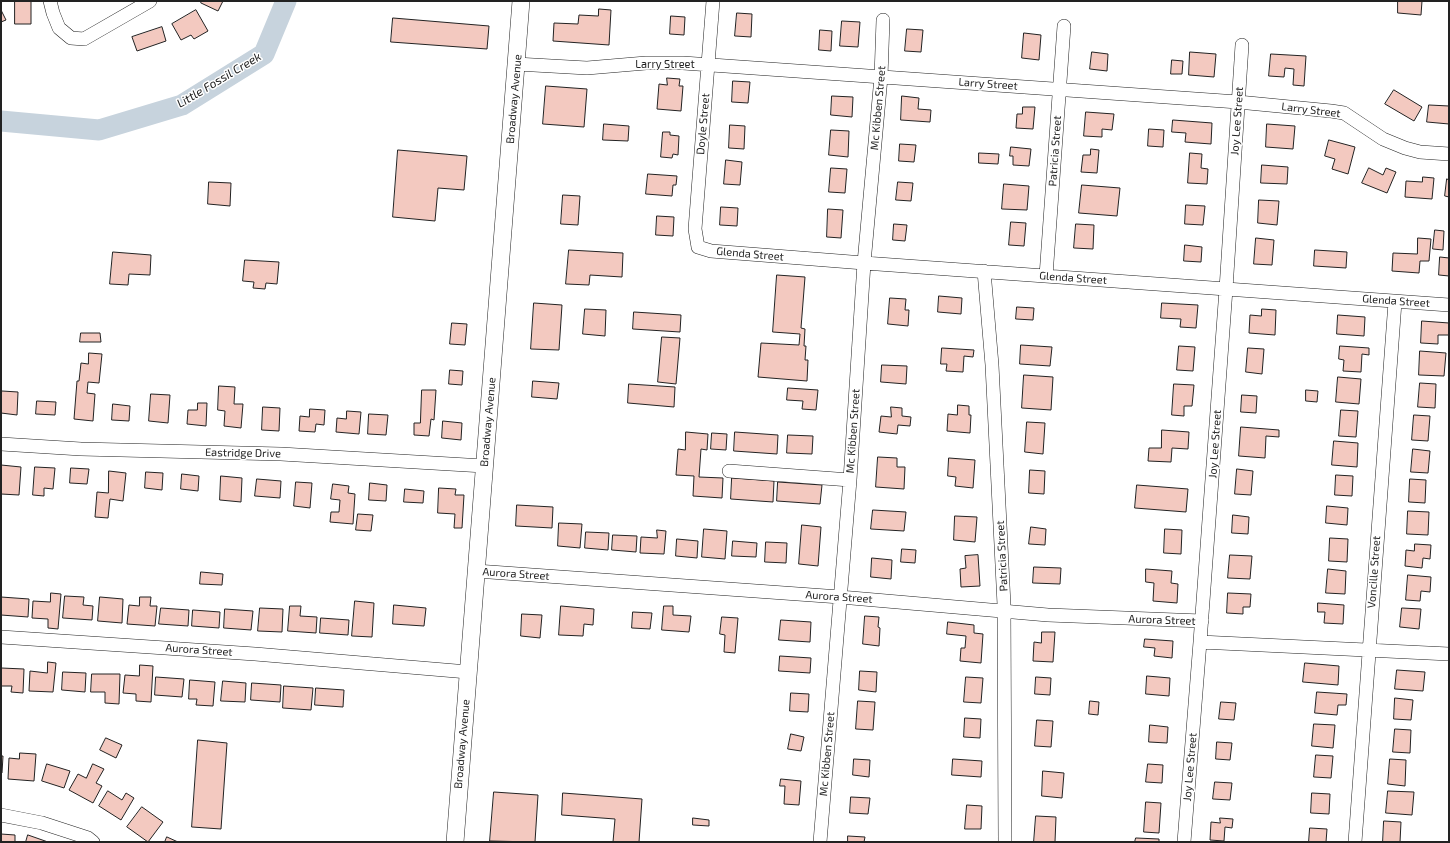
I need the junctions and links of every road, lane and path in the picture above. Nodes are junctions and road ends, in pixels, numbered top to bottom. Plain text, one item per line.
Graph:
1 (50, 1) edge
2 (150, 1) edge
3 (521, 1) edge
4 (713, 1) edge
5 (883, 20) dead end
6 (1064, 26) dead end
7 (1242, 46) dead end
8 (516, 64) junction
9 (708, 65) junction
10 (881, 77) junction
11 (1059, 89) junction
12 (1238, 102) junction
13 (1449, 154) edge
14 (698, 247) joint
15 (864, 263) junction
16 (984, 271) junction
17 (1046, 276) junction
18 (1226, 289) junction
19 (1395, 302) junction
20 (1449, 305) edge
21 (1, 444) edge
22 (484, 466) junction
23 (729, 471) dead end
24 (850, 480) junction
25 (476, 571) junction
26 (840, 596) junction
27 (1004, 610) junction
28 (1202, 621) junction
29 (1, 637) edge
30 (1200, 642) junction
31 (1368, 650) junction
32 (1449, 654) edge
33 (468, 672) junction
34 (1, 815) edge
35 (93, 842) edge
36 (455, 842) edge
37 (820, 842) edge
38 (1005, 842) edge
39 (1184, 842) edge
40 (1355, 842) edge

1 - 2 street
3 - 8 main road, Broadway Avenue
4 - 9 street, Doyle Street
5 - 10 street, Mc Kibben Street
6 - 11 street, Patricia Street
7 - 12 street, Joy Lee Street
8 - 9 street, Larry Street
8 - 22 main road, Broadway Avenue
9 - 10 street, Larry Street
9 - 14 street, Doyle Street
10 - 11 street, Larry Street
10 - 15 street, Mc Kibben Street
11 - 12 street, Larry Street
11 - 17 street, Patricia Street
12 - 13 street, Larry Street
12 - 18 street, Joy Lee Street
14 - 15 street, Glenda Street
15 - 16 street, Glenda Street
15 - 24 street, Mc Kibben Street
16 - 17 street, Glenda Street
16 - 27 street, Patricia Street
17 - 18 street, Glenda Street
18 - 19 street, Glenda Street
18 - 28 street, Joy Lee Street
19 - 20 street, Glenda Street
19 - 31 street, Voncille Street
21 - 22 street, Eastridge Drive
22 - 25 main road, Broadway Avenue
23 - 24 street
24 - 26 street, Mc Kibben Street
25 - 26 street, Aurora Street
25 - 33 main road, Broadway Avenue
26 - 27 street, Aurora Street
26 - 37 street, Mc Kibben Street
27 - 28 street, Aurora Street
27 - 38 street, Patricia Street
28 - 30 street, Joy Lee Street
29 - 33 street, Aurora Street
30 - 31 street, Aurora Street
30 - 39 street, Joy Lee Street
31 - 32 street, Aurora Street
31 - 40 street, Voncille Street
33 - 36 main road, Broadway Avenue
34 - 35 street

